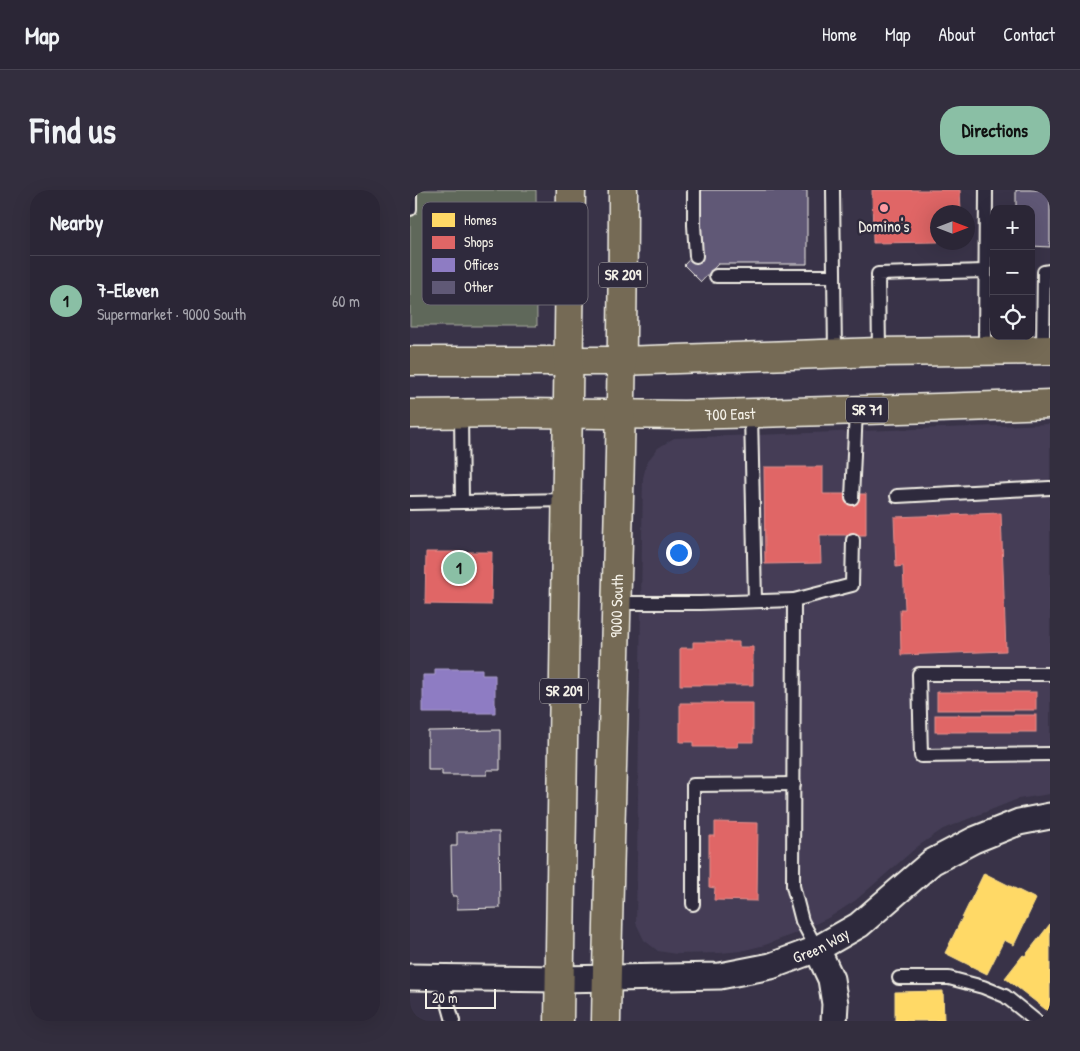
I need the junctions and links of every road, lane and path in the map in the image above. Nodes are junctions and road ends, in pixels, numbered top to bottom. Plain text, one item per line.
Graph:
1 (410, 190) edge
2 (623, 190) edge
3 (694, 190) edge
4 (832, 190) edge
5 (986, 190) edge
6 (410, 209) edge
7 (696, 256) dead end
8 (986, 271) junction
9 (1050, 272) edge
10 (716, 276) dead end
11 (833, 276) junction
12 (570, 305) edge
13 (985, 350) junction
14 (1047, 350) edge
15 (879, 352) junction
16 (834, 354) junction
17 (410, 361) edge
18 (569, 361) junction
19 (621, 361) junction
20 (1050, 404) edge
21 (856, 410) junction
22 (410, 414) edge
23 (461, 414) junction
24 (568, 414) junction
25 (620, 414) junction
26 (751, 414) junction
27 (1050, 488) edge
28 (897, 496) dead end
29 (852, 498) dead end
30 (567, 500) junction
31 (462, 502) junction
32 (410, 503) edge
33 (853, 540) dead end
34 (794, 600) junction
35 (755, 601) junction
36 (617, 603) junction
37 (1050, 674) edge
38 (1050, 754) edge
39 (794, 784) junction
40 (1050, 816) edge
41 (693, 904) dead end
42 (818, 949) junction
43 (410, 977) edge
44 (441, 978) junction
45 (607, 978) junction
46 (899, 978) dead end
47 (559, 979) junction
48 (453, 1021) edge
49 (559, 1021) edge
50 (606, 1021) edge
51 (834, 1021) edge
52 (1036, 1021) edge

1 - 6 lane
2 - 19 main road, 9000 South / SR 209
3 - 7 lane
4 - 11 lane
5 - 8 lane
8 - 13 lane
8 - 15 lane
9 - 14 lane
10 - 11 lane
11 - 16 lane
12 - 18 main road, SR 209
13 - 14 main road
13 - 15 main road
15 - 16 main road
16 - 19 main road
17 - 18 main road
18 - 19 main road
18 - 24 main road, SR 209
19 - 25 main road, 9000 South / SR 209
20 - 21 main road, 700 East / SR 71
21 - 26 main road, 700 East / SR 71
21 - 29 lane
22 - 23 main road, 700 East / SR 71
23 - 24 main road, 700 East / SR 71
23 - 31 lane
24 - 25 main road, 700 East / SR 71
24 - 30 main road, SR 209
25 - 26 main road, 700 East / SR 71
25 - 36 main road, 9000 South / SR 209
26 - 35 lane
27 - 28 lane
30 - 31 lane
30 - 47 main road, SR 209
31 - 32 lane
33 - 34 lane
34 - 35 lane
34 - 39 lane
35 - 36 lane
36 - 45 main road, 9000 South / SR 209
37 - 38 lane
39 - 41 lane
39 - 42 lane
40 - 42 street, Green Way
42 - 45 street, Green Way
42 - 51 street
43 - 44 street, Green Way
44 - 47 street, Green Way
44 - 48 lane
45 - 47 street, Green Way
45 - 50 main road, 9000 South / SR 209
46 - 52 lane
47 - 49 main road, SR 209

